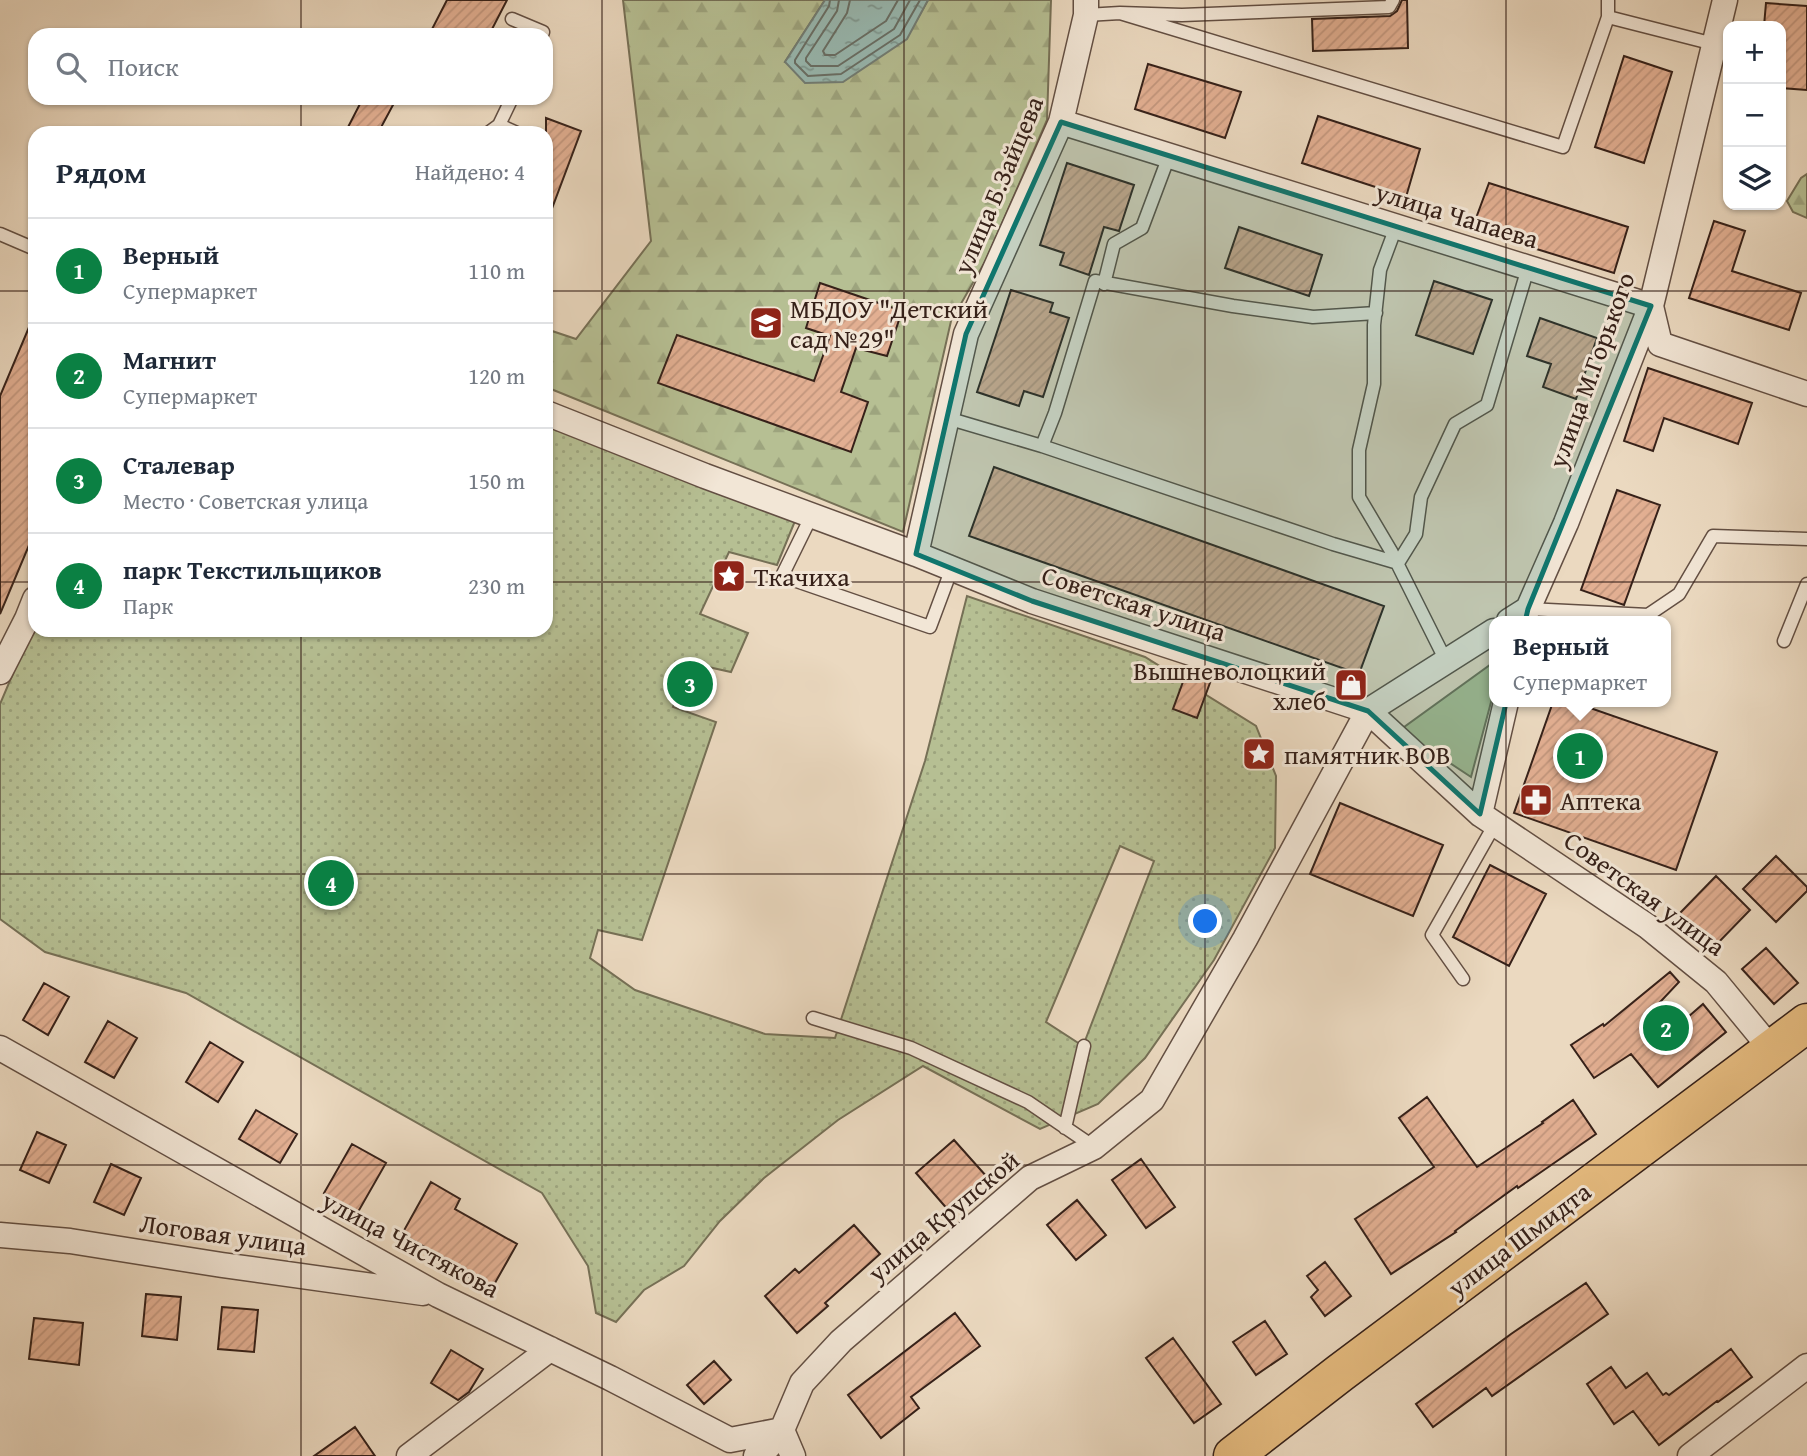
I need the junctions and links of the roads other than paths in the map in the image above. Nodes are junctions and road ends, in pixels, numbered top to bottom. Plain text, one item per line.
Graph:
1 (1393, 0) edge
2 (1608, 0) edge
3 (1725, 0) edge
4 (1086, 8) edge
5 (1120, 13) junction
6 (1608, 17) junction
7 (512, 19) dead end
8 (533, 28) edge
9 (1714, 44) junction
10 (509, 105) edge
11 (1060, 122) junction
12 (499, 125) edge
13 (1170, 156) junction
14 (1396, 227) junction
15 (3, 235) edge
16 (28, 246) edge
17 (0, 248) edge
18 (1528, 268) junction
19 (1104, 284) junction
20 (1651, 306) junction
21 (1376, 313) junction
22 (1807, 394) edge
23 (553, 416) edge
24 (947, 418) junction
25 (1042, 446) junction
26 (812, 515) junction
27 (1807, 539) edge
28 (916, 554) junction
29 (1807, 554) edge
30 (1398, 563) junction
31 (952, 568) junction
32 (1807, 584) edge
33 (28, 614) edge
34 (1521, 616) edge
35 (1584, 616) edge
36 (1489, 634) edge
37 (1784, 641) dead end
38 (1446, 662) junction
39 (0, 672) edge
40 (1505, 707) edge
41 (1368, 711) junction
42 (1487, 819) junction
43 (1463, 979) dead end
44 (813, 1018) dead end
45 (1807, 1025) edge
46 (1084, 1046) dead end
47 (0, 1048) edge
48 (1772, 1051) junction
49 (1065, 1128) junction
50 (1094, 1147) junction
51 (0, 1235) edge
52 (438, 1295) junction
53 (550, 1349) junction
54 (1807, 1366) edge
55 (782, 1430) junction
56 (409, 1456) edge
57 (757, 1456) edge
58 (793, 1456) edge
59 (1233, 1456) edge
60 (1690, 1456) edge

1 - 5 lane
2 - 6 lane
3 - 9 street, улица М.Горького
4 - 5 lane
4 - 11 street, улица Б.Зайцева
5 - 6 lane
6 - 9 lane
7 - 8 lane
9 - 20 street, улица М.Горького
10 - 12 lane
11 - 13 street, улица Чапаева
11 - 24 street, улица Б.Зайцева
13 - 14 street, улица Чапаева
13 - 19 lane
14 - 18 street, улица Чапаева
14 - 21 lane
15 - 16 lane
15 - 17 lane
18 - 20 street, улица Чапаева
18 - 30 lane
19 - 21 lane
19 - 25 lane
20 - 22 street
20 - 34 street, улица М.Горького
21 - 30 lane
23 - 26 street, Советская улица
24 - 25 lane
24 - 28 street, улица Б.Зайцева
25 - 30 lane
26 - 28 street, Советская улица
26 - 31 lane
27 - 29 lane
27 - 35 lane
28 - 31 street, Советская улица
30 - 38 lane
31 - 41 street, Советская улица
32 - 37 lane
33 - 39 street
36 - 38 street
38 - 41 street
40 - 42 street
41 - 42 street, Советская улица
41 - 50 street, улица Крупской
42 - 43 lane
42 - 48 street, Советская улица
44 - 49 lane
45 - 48 main road, улица Шмидта
46 - 49 lane
47 - 52 street, улица Чистякова
48 - 59 main road, улица Шмидта
49 - 50 lane
50 - 55 street, улица Крупской
51 - 52 street, Логовая улица
52 - 53 street, улица Чистякова
53 - 55 street, улица Чистякова
53 - 56 street
54 - 60 street
55 - 57 street, улица Крупской
55 - 58 street

